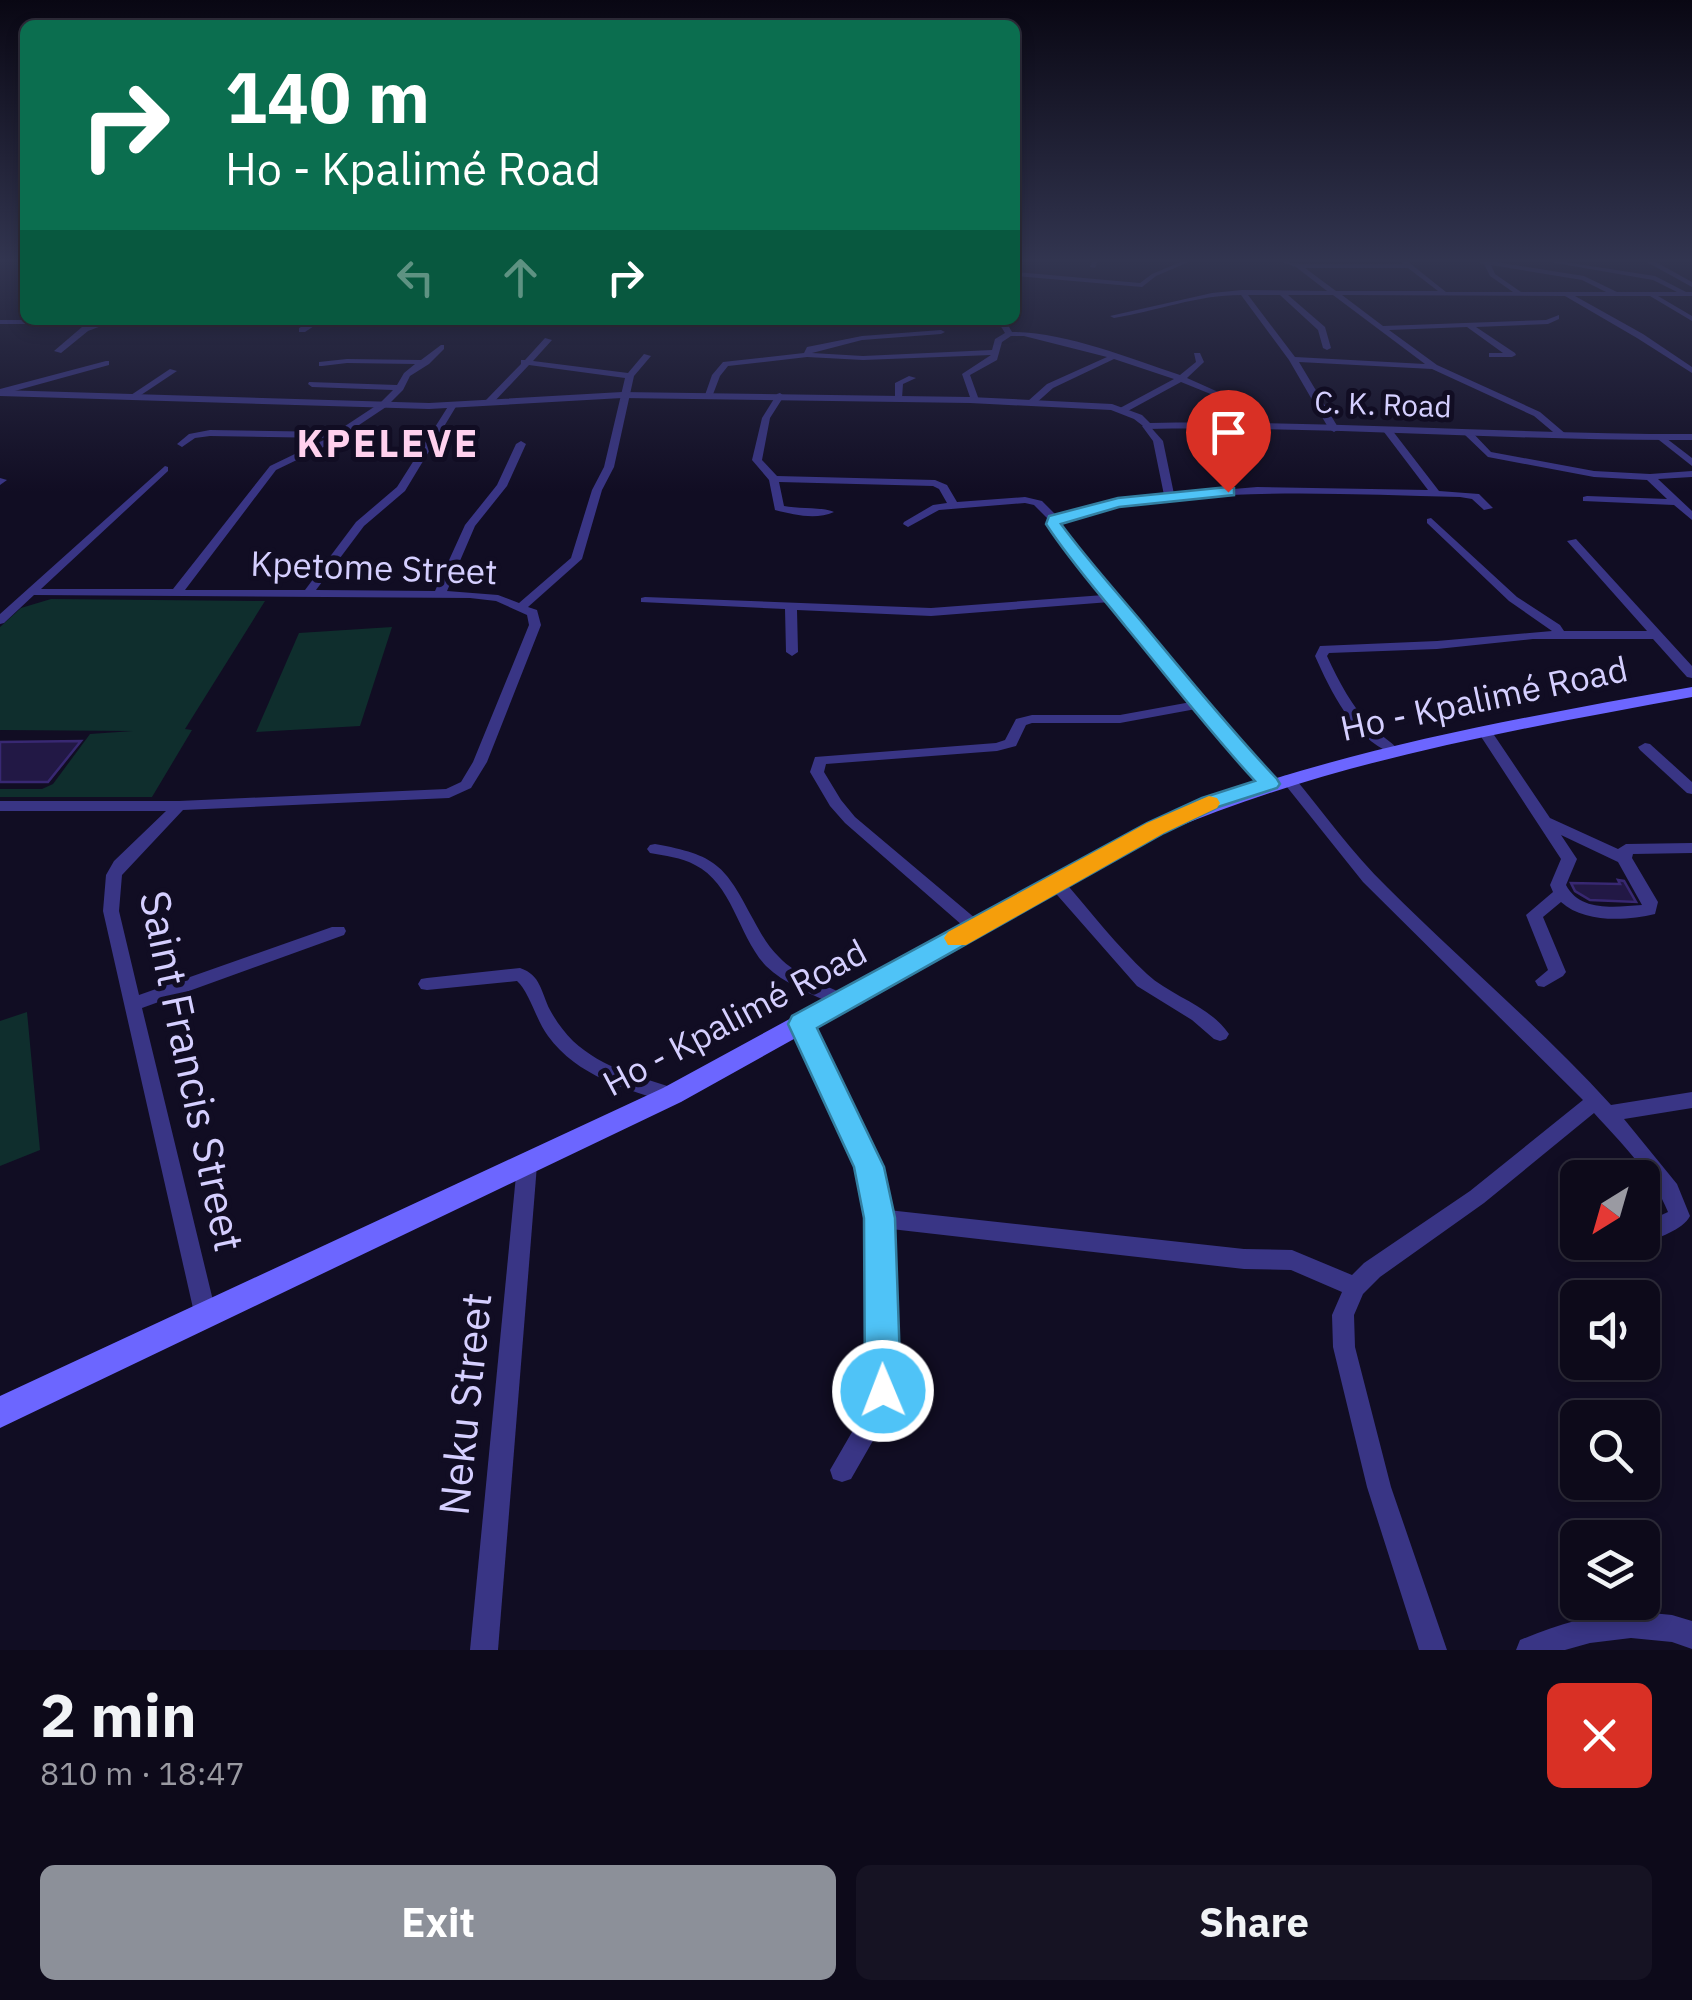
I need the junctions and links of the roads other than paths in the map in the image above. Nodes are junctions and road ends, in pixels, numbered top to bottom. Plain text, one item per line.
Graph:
1 (74, 338) edge
2 (880, 338) edge
3 (1003, 338) edge
4 (1057, 338) edge
5 (1277, 338) edge
6 (1324, 338) edge
7 (1393, 338) edge
8 (1487, 338) edge
9 (1643, 338) edge
10 (548, 340) dead end
11 (441, 346) dead end
12 (1327, 348) dead end
13 (58, 351) dead end
14 (996, 352) junction
15 (807, 354) junction
16 (1197, 354) dead end
17 (1492, 355) dead end
18 (647, 356) dead end
19 (1111, 358) junction
20 (1293, 359) junction
21 (106, 362) dead end
22 (426, 362) junction
23 (524, 362) junction
24 (322, 364) dead end
25 (1434, 366) junction
26 (173, 371) dead end
27 (1692, 371) edge
28 (630, 376) junction
29 (912, 378) dead end
30 (1179, 378) junction
31 (312, 384) dead end
32 (400, 388) junction
33 (0, 393) edge
34 (626, 395) junction
35 (709, 395) junction
36 (780, 396) junction
37 (1221, 396) dead end
38 (132, 397) junction
39 (898, 398) junction
40 (975, 400) junction
41 (489, 402) junction
42 (1031, 403) junction
43 (383, 405) junction
44 (453, 405) junction
45 (1123, 410) junction
46 (1147, 426) junction
47 (1334, 429) junction
48 (1388, 432) junction
49 (1468, 434) junction
50 (1562, 434) junction
51 (338, 435) junction
52 (1692, 437) edge
53 (1662, 438) junction
54 (182, 444) dead end
55 (521, 444) dead end
56 (1692, 463) edge
57 (166, 469) dead end
58 (1692, 474) edge
59 (1650, 477) junction
60 (774, 479) junction
61 (1436, 494) junction
62 (1170, 496) junction
63 (1586, 499) dead end
64 (1674, 502) junction
65 (953, 504) junction
66 (1488, 508) dead end
67 (829, 512) dead end
68 (1692, 517) edge
69 (1054, 519) junction
70 (1431, 521) dead end
71 (908, 524) dead end
72 (1572, 541) dead end
73 (33, 592) junction
74 (177, 592) junction
75 (308, 594) junction
76 (440, 594) junction
77 (1111, 598) junction
78 (645, 600) dead end
79 (522, 606) junction
80 (790, 608) junction
81 (3, 615) edge
82 (1558, 634) junction
83 (1654, 635) junction
84 (792, 652) dead end
85 (1692, 674) edge
86 (1692, 692) edge
87 (1197, 705) junction
88 (1485, 732) junction
89 (1645, 746) dead end
90 (1391, 749) junction
91 (1278, 781) junction
92 (1692, 790) edge
93 (0, 806) edge
94 (179, 806) junction
95 (1545, 821) junction
96 (655, 848) dead end
97 (1692, 848) edge
98 (1624, 858) junction
99 (1057, 884) junction
100 (1561, 894) junction
101 (976, 928) junction
102 (338, 930) dead end
103 (1544, 981) dead end
104 (428, 984) dead end
105 (840, 1000) junction
106 (133, 1004) junction
107 (802, 1024) junction
108 (1220, 1034) dead end
109 (672, 1095) junction
110 (1692, 1100) edge
111 (1601, 1108) junction
112 (1645, 1160) edge
113 (528, 1165) junction
114 (1660, 1178) edge
115 (880, 1218) junction
116 (1660, 1226) edge
117 (1356, 1287) junction
118 (206, 1317) junction
119 (2, 1406) edge
120 (842, 1470) dead end
121 (1692, 1635) edge
122 (484, 1650) edge
123 (1433, 1650) edge
124 (1530, 1650) edge

1 - 13 street
2 - 15 street
3 - 14 street
4 - 19 street
5 - 20 street
6 - 12 street
7 - 25 street
8 - 17 street
9 - 27 street
10 - 23 street
11 - 22 street
14 - 15 street
14 - 40 street
15 - 35 street
16 - 30 street
18 - 28 street
19 - 30 street
19 - 42 street
20 - 25 street
20 - 47 street
21 - 33 street
22 - 24 street
22 - 32 street
23 - 28 street
23 - 41 street
25 - 50 street
26 - 38 street
28 - 34 street
29 - 39 street
30 - 37 street
30 - 45 street
31 - 32 street
32 - 43 street
33 - 38 street
34 - 35 street
34 - 41 street
34 - 79 street
35 - 36 street
36 - 39 street
36 - 60 street
38 - 43 street
39 - 40 street
40 - 42 street
41 - 44 street
42 - 45 street
43 - 44 street
43 - 51 street
44 - 75 street
45 - 46 street
46 - 47 street, C. K. Road
46 - 62 street
47 - 48 street, C. K. Road
48 - 49 street, C. K. Road
48 - 61 street
49 - 50 street, C. K. Road
49 - 59 street
50 - 53 street, C. K. Road
51 - 54 street
51 - 74 street
52 - 53 street, C. K. Road
53 - 56 street
55 - 76 street
57 - 73 street
58 - 59 street
59 - 64 street
60 - 65 street
60 - 67 street
61 - 62 street
61 - 66 street
62 - 69 street
63 - 64 street
64 - 68 street
65 - 69 street
65 - 71 street
69 - 77 street
70 - 82 street
72 - 83 street
73 - 74 street, Kpetome Street
73 - 81 street
74 - 75 street, Kpetome Street
75 - 76 street, Kpetome Street
76 - 79 street, Kpetome Street
77 - 80 street
77 - 87 street
78 - 80 street
79 - 94 street, Kpetome Street
80 - 84 street
82 - 83 street
82 - 90 street
83 - 85 street
86 - 88 main road, Ho - Kpalimé Road
87 - 91 street
87 - 101 street
88 - 90 main road, Ho - Kpalimé Road
88 - 95 street
89 - 92 street
90 - 91 main road, Ho - Kpalimé Road
91 - 99 main road, Ho - Kpalimé Road
91 - 111 street
93 - 94 street
94 - 106 street, Saint Francis Street
95 - 98 street
95 - 100 street
96 - 105 street
97 - 98 street
98 - 100 street
99 - 101 main road, Ho - Kpalimé Road
99 - 108 street
100 - 103 street
101 - 105 main road, Ho - Kpalimé Road
102 - 106 street
104 - 109 street
105 - 107 main road, Ho - Kpalimé Road
106 - 118 street, Saint Francis Street
107 - 109 main road, Ho - Kpalimé Road
107 - 115 street
109 - 113 main road, Ho - Kpalimé Road
110 - 111 street
111 - 112 street
111 - 117 street
113 - 118 main road, Ho - Kpalimé Road
113 - 122 street, Neku Street
114 - 116 street
115 - 117 street
115 - 120 street
117 - 123 street
118 - 119 main road, Ho - Kpalimé Road
121 - 124 street

